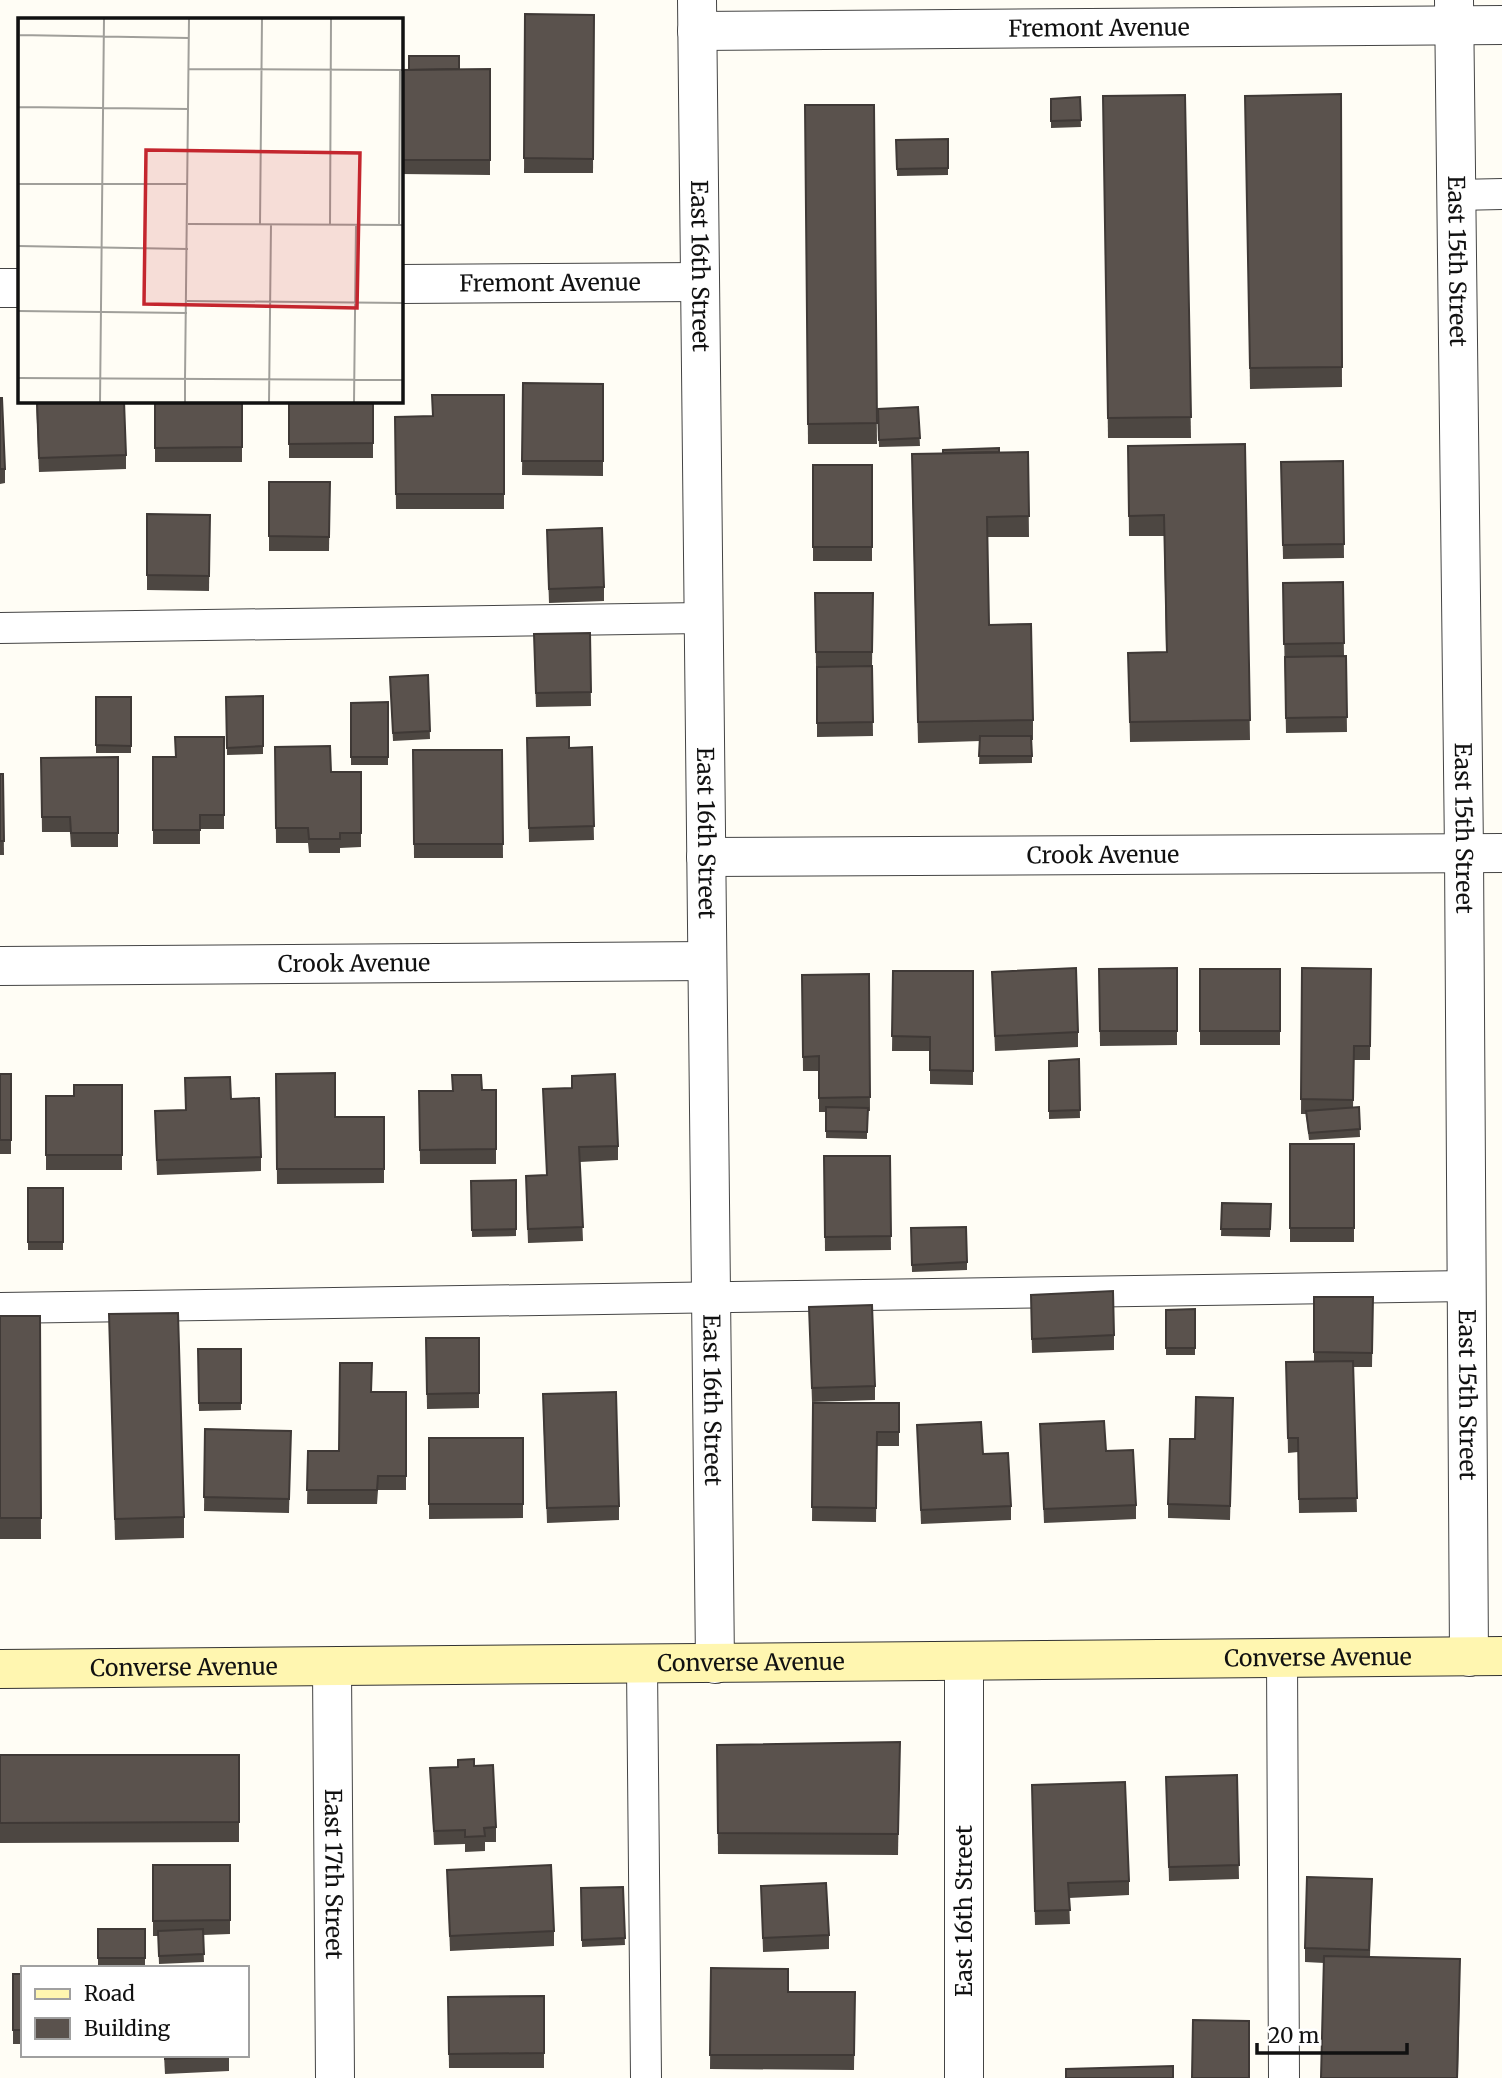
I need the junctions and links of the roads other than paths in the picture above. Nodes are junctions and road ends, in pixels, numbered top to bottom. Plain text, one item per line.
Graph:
1 (1454, 12) edge
2 (697, 15) edge
3 (1502, 24) edge
4 (1502, 194) edge
5 (1456, 195) junction
6 (700, 282) junction
7 (402, 284) edge
8 (0, 288) edge
9 (18, 288) edge
10 (704, 618) junction
11 (0, 628) edge
12 (1464, 853) junction
13 (1502, 853) edge
14 (706, 857) junction
15 (707, 961) junction
16 (0, 966) edge
17 (1466, 1286) junction
18 (711, 1297) junction
19 (0, 1308) edge
20 (1485, 1657) edge
21 (1282, 1658) junction
22 (964, 1661) junction
23 (715, 1664) junction
24 (642, 1666) junction
25 (0, 1669) edge
26 (332, 1669) junction
27 (335, 2078) edge
28 (646, 2078) edge
29 (964, 2078) edge
30 (1284, 2078) edge

1 - 2 street, Fremont Avenue
1 - 3 street, Fremont Avenue
1 - 5 street, East 15th Street
2 - 6 street, East 16th Street
4 - 5 lane
5 - 12 street, East 15th Street
6 - 7 street, Fremont Avenue
6 - 10 street, East 16th Street
8 - 9 street
10 - 11 lane
10 - 14 street, East 16th Street
12 - 13 street, Crook Avenue
12 - 14 street, Crook Avenue
12 - 17 street, East 15th Street
14 - 15 street, East 16th Street
15 - 16 street, Crook Avenue
15 - 18 street, East 16th Street
17 - 18 lane
17 - 20 street, East 15th Street
18 - 19 lane
18 - 23 street, East 16th Street
20 - 21 main road, Converse Avenue
21 - 22 main road, Converse Avenue
21 - 30 lane
22 - 23 main road, Converse Avenue
22 - 29 street, East 16th Street
23 - 24 main road, Converse Avenue
24 - 26 main road, Converse Avenue
24 - 28 lane
25 - 26 main road, Converse Avenue
26 - 27 street, East 17th Street

